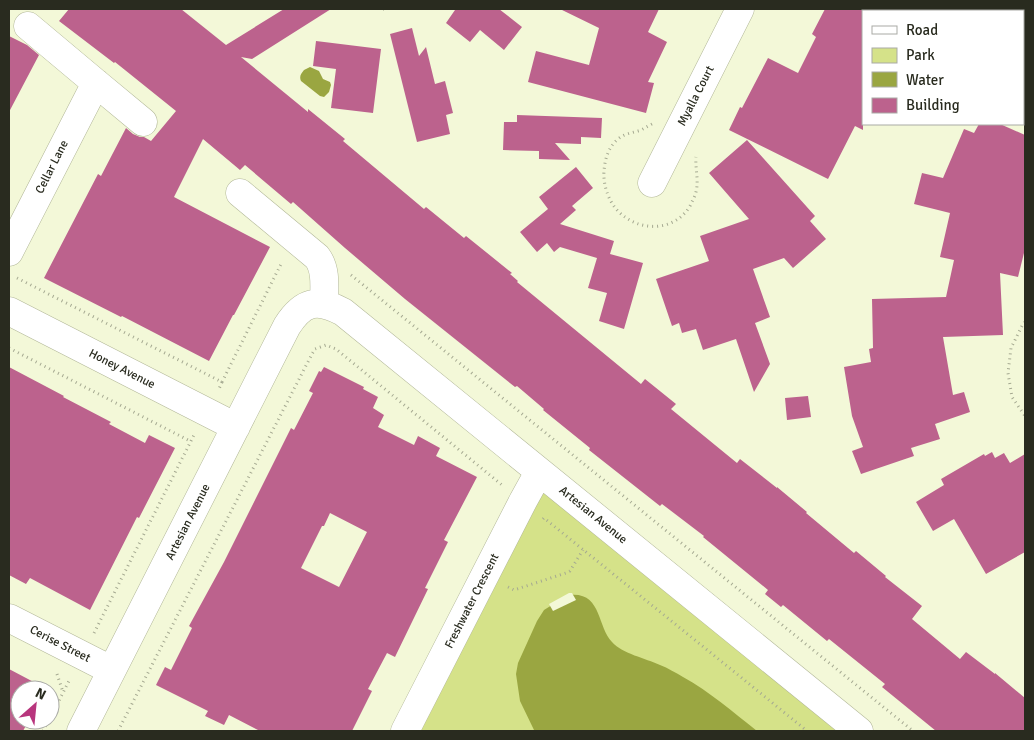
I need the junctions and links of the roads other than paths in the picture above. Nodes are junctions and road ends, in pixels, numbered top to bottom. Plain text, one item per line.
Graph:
1 (740, 9) edge
2 (28, 26) dead end
3 (96, 83) junction
4 (143, 122) dead end
5 (652, 183) dead end
6 (240, 193) dead end
7 (9, 252) edge
8 (324, 304) junction
9 (9, 311) edge
10 (236, 427) junction
11 (539, 472) junction
12 (9, 618) edge
13 (111, 670) junction
14 (81, 731) edge
15 (405, 731) edge
16 (859, 731) edge

1 - 5 street, Myalla Court
2 - 3 street
3 - 4 street
3 - 7 street, Cellar Lane
6 - 8 street
8 - 10 street, Artesian Avenue
8 - 11 street, Artesian Avenue
9 - 10 street, Honey Avenue
10 - 13 street, Artesian Avenue
11 - 15 street, Freshwater Crescent
11 - 16 street, Artesian Avenue
12 - 13 street, Cerise Street
13 - 14 street, Artesian Avenue

